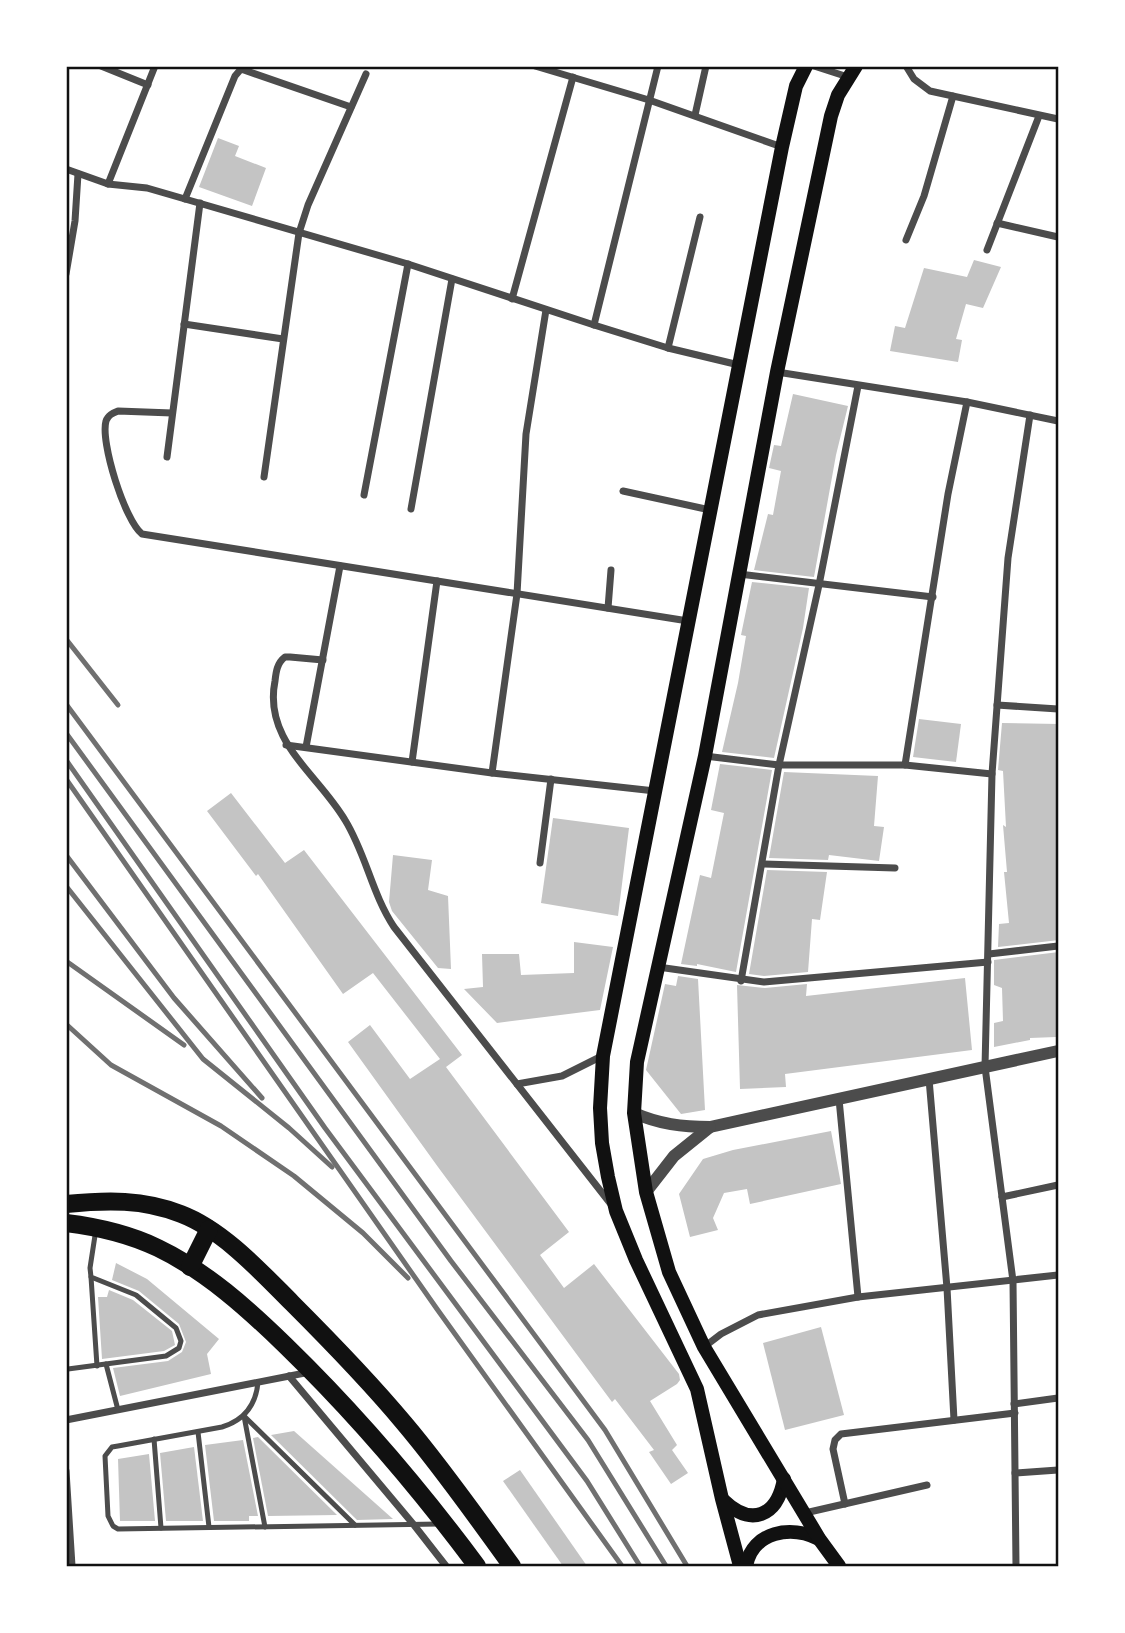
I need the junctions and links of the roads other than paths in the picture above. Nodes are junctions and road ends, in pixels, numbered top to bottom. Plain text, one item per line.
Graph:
1 (101, 66) edge
2 (155, 66) edge
3 (535, 66) edge
4 (658, 66) edge
5 (706, 66) edge
6 (806, 66) edge
7 (814, 66) edge
8 (906, 66) edge
9 (852, 72) edge
10 (366, 74) dead end
11 (573, 77) junction
12 (148, 85) junction
13 (953, 96) junction
14 (649, 100) junction
15 (351, 107) junction
16 (695, 115) junction
17 (1039, 116) junction
18 (1059, 119) edge
19 (782, 147) junction
20 (66, 169) edge
21 (78, 174) junction
22 (108, 184) junction
23 (185, 199) junction
24 (200, 204) junction
25 (700, 217) dead end
26 (997, 223) junction
27 (299, 233) junction
28 (1059, 237) edge
29 (906, 240) dead end
30 (987, 250) dead end
31 (408, 264) junction
32 (66, 274) edge
33 (452, 279) junction
34 (512, 299) junction
35 (547, 310) junction
36 (184, 324) junction
37 (594, 325) junction
38 (284, 339) junction
39 (668, 348) junction
40 (739, 365) junction
41 (776, 372) junction
42 (858, 386) junction
43 (967, 402) junction
44 (172, 413) junction
45 (1030, 415) junction
46 (1059, 421) edge
47 (167, 457) dead end
48 (264, 477) dead end
49 (622, 491) dead end
50 (364, 495) dead end
51 (411, 509) dead end
52 (711, 510) junction
53 (340, 566) junction
54 (611, 570) dead end
55 (739, 574) junction
56 (437, 581) junction
57 (819, 585) junction
58 (517, 594) junction
59 (933, 597) junction
60 (608, 608) junction
61 (689, 621) junction
62 (323, 660) junction
63 (997, 705) junction
64 (1059, 709) edge
65 (286, 745) junction
66 (306, 747) junction
67 (705, 757) junction
68 (412, 762) junction
69 (779, 765) junction
70 (905, 765) junction
71 (492, 773) junction
72 (992, 774) junction
73 (551, 779) junction
74 (656, 791) junction
75 (540, 863) dead end
76 (764, 864) junction
77 (895, 868) dead end
78 (1059, 946) edge
79 (988, 958) junction
80 (657, 967) junction
81 (741, 981) junction
82 (1059, 1051) edge
83 (603, 1056) junction
84 (985, 1067) junction
85 (929, 1079) junction
86 (517, 1084) junction
87 (839, 1099) junction
88 (634, 1112) junction
89 (710, 1127) junction
90 (1059, 1185) edge
91 (646, 1192) junction
92 (1002, 1197) junction
93 (99, 1201) junction
94 (66, 1203) edge
95 (616, 1211) junction
96 (66, 1223) edge
97 (96, 1226) junction
98 (209, 1229) junction
99 (190, 1267) junction
100 (1059, 1275) edge
101 (91, 1277) junction
102 (1013, 1281) junction
103 (947, 1288) junction
104 (858, 1297) junction
105 (704, 1347) junction
106 (106, 1364) junction
107 (97, 1366) junction
108 (68, 1369) dead end
109 (312, 1372) junction
110 (289, 1376) junction
111 (258, 1382) junction
112 (1059, 1398) edge
113 (1014, 1404) junction
114 (118, 1410) junction
115 (1015, 1413) junction
116 (244, 1416) junction
117 (66, 1420) edge
118 (954, 1420) junction
119 (198, 1432) junction
120 (154, 1439) junction
121 (1059, 1469) edge
122 (66, 1471) edge
123 (1015, 1473) junction
124 (783, 1479) junction
125 (928, 1485) dead end
126 (722, 1499) junction
127 (845, 1504) junction
128 (805, 1513) junction
129 (445, 1524) junction
130 (355, 1525) junction
131 (414, 1525) junction
132 (209, 1527) junction
133 (265, 1527) junction
134 (161, 1528) junction
135 (820, 1540) junction
136 (72, 1566) edge
137 (446, 1566) edge
138 (477, 1566) edge
139 (512, 1566) edge
140 (740, 1566) edge
141 (746, 1566) edge
142 (839, 1566) edge
143 (1016, 1566) edge

1 - 12 street
2 - 12 street
3 - 11 street
4 - 14 street
5 - 16 street
6 - 19 main road
7 - 9 street
8 - 13 street
9 - 41 main road
10 - 15 street
11 - 14 street
11 - 34 street
12 - 22 street
13 - 17 street
13 - 29 street
14 - 16 street
14 - 37 street
15 - 23 street
15 - 27 street
16 - 19 street
17 - 18 street
17 - 26 street
19 - 40 main road
20 - 21 street
21 - 22 street
21 - 32 street
22 - 23 street
23 - 24 street
24 - 27 street
24 - 36 street
25 - 39 street
26 - 28 street
26 - 30 street
27 - 31 street
27 - 38 street
31 - 33 street
31 - 50 street
33 - 34 street
33 - 51 street
34 - 35 street
35 - 37 street
35 - 58 street
36 - 38 street
36 - 44 street
37 - 39 street
38 - 48 street
39 - 40 street
40 - 52 main road
41 - 42 street
41 - 55 main road
42 - 43 street
42 - 57 street
43 - 45 street
43 - 59 street
44 - 47 street
44 - 53 street
45 - 46 street
45 - 63 street
49 - 52 street
52 - 61 main road
53 - 56 street
53 - 62 street
54 - 60 street
55 - 57 street
55 - 67 main road
56 - 58 street
56 - 68 street
57 - 59 street
57 - 69 street
58 - 60 street
58 - 71 street
59 - 70 street
60 - 61 street
61 - 74 main road
62 - 65 street
62 - 66 street
63 - 64 street
63 - 72 street
65 - 66 street
65 - 86 street
66 - 68 street
67 - 69 street
67 - 80 main road
68 - 71 street
69 - 70 street
69 - 76 street
70 - 72 street
71 - 73 street
72 - 79 street
73 - 74 street
73 - 75 street
74 - 83 main road
76 - 77 street
76 - 81 street
78 - 79 street
79 - 81 street
79 - 84 street
80 - 81 street
80 - 88 main road
82 - 84 street
83 - 86 street
83 - 95 main road
84 - 85 street
84 - 92 street
85 - 87 street
85 - 103 street
86 - 95 street
87 - 89 street
87 - 104 street
88 - 89 street
88 - 91 main road
89 - 91 street
90 - 92 street
91 - 105 main road
92 - 102 street
93 - 94 main road
93 - 97 main road
93 - 98 main road
95 - 126 main road
96 - 97 main road
97 - 99 main road
97 - 101 lane
98 - 99 main road
98 - 139 main road
99 - 109 main road
100 - 102 street
101 - 106 lane
101 - 107 lane
102 - 103 street
102 - 113 street
103 - 104 street
103 - 118 street
104 - 105 street
105 - 124 main road
106 - 107 lane
106 - 114 lane
107 - 108 lane
109 - 110 street
109 - 129 main road
110 - 111 street
110 - 131 street
111 - 114 street
111 - 116 lane
112 - 113 street
113 - 115 street
114 - 117 street
115 - 118 street
115 - 123 street
116 - 119 lane
116 - 130 lane
116 - 133 lane
118 - 127 street
119 - 120 lane
119 - 132 lane
120 - 134 lane
120 - 134 lane
121 - 123 street
122 - 136 street
123 - 143 street
124 - 126 main road
124 - 128 main road
125 - 127 street
126 - 140 main road
127 - 128 street
128 - 135 main road
129 - 131 lane
129 - 138 main road
130 - 131 lane
130 - 133 lane
131 - 137 street
132 - 133 lane
132 - 134 lane
135 - 141 main road
135 - 142 main road

